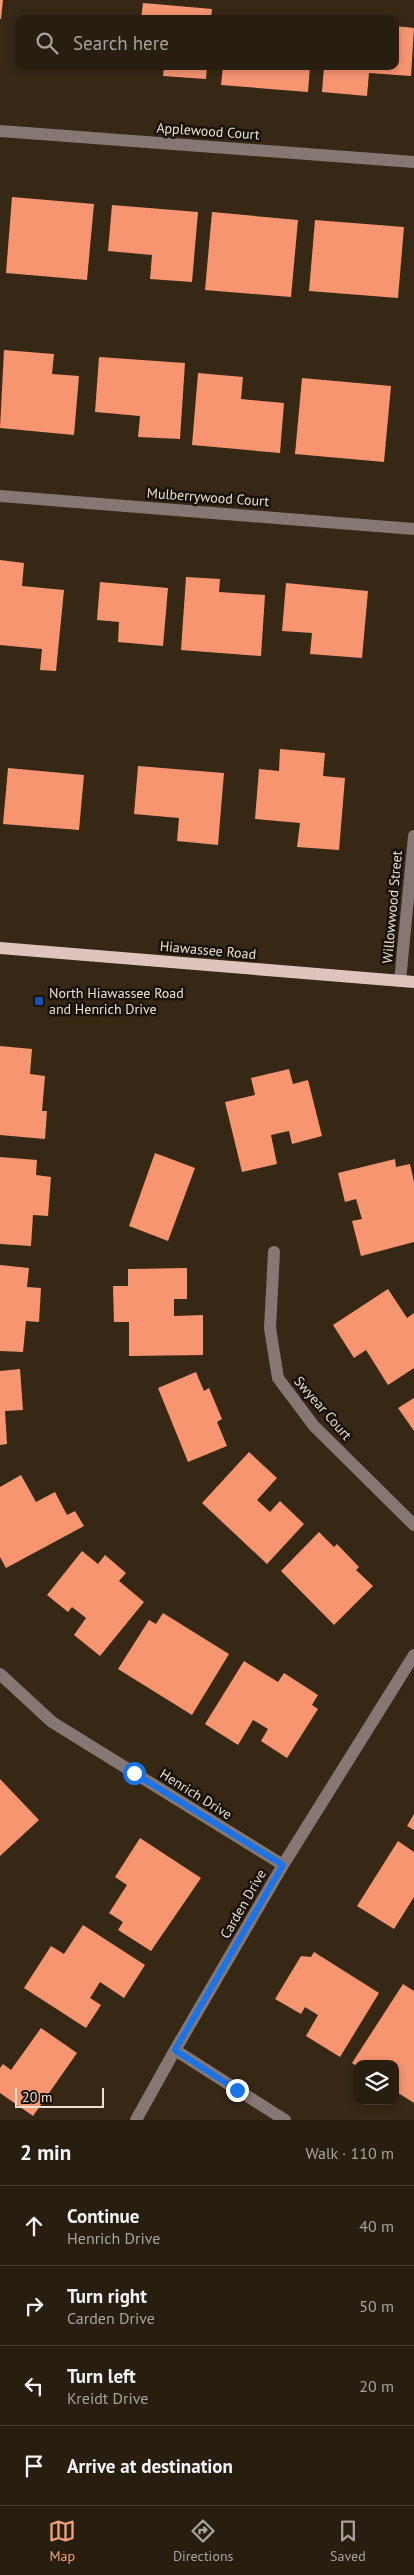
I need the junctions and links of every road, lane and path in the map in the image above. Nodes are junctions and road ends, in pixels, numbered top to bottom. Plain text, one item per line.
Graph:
1 (0, 131) edge
2 (414, 162) edge
3 (0, 496) edge
4 (414, 529) edge
5 (414, 836) edge
6 (0, 948) edge
7 (400, 981) junction
8 (414, 982) edge
9 (274, 1252) dead end
10 (414, 1524) edge
11 (414, 1655) edge
12 (0, 1674) edge
13 (283, 1865) junction
14 (175, 2050) junction
15 (136, 2120) edge
16 (285, 2120) edge

1 - 2 street, Applewood Court
3 - 4 street, Mulberrywood Court
5 - 7 street, Willowwood Street
6 - 7 main road, Hiawassee Road
7 - 8 main road, Hiawassee Road
9 - 10 street, Swyear Court
11 - 13 street, Carden Drive
12 - 13 street, Henrich Drive
13 - 14 street, Carden Drive
14 - 15 street, Carden Drive
14 - 16 street

